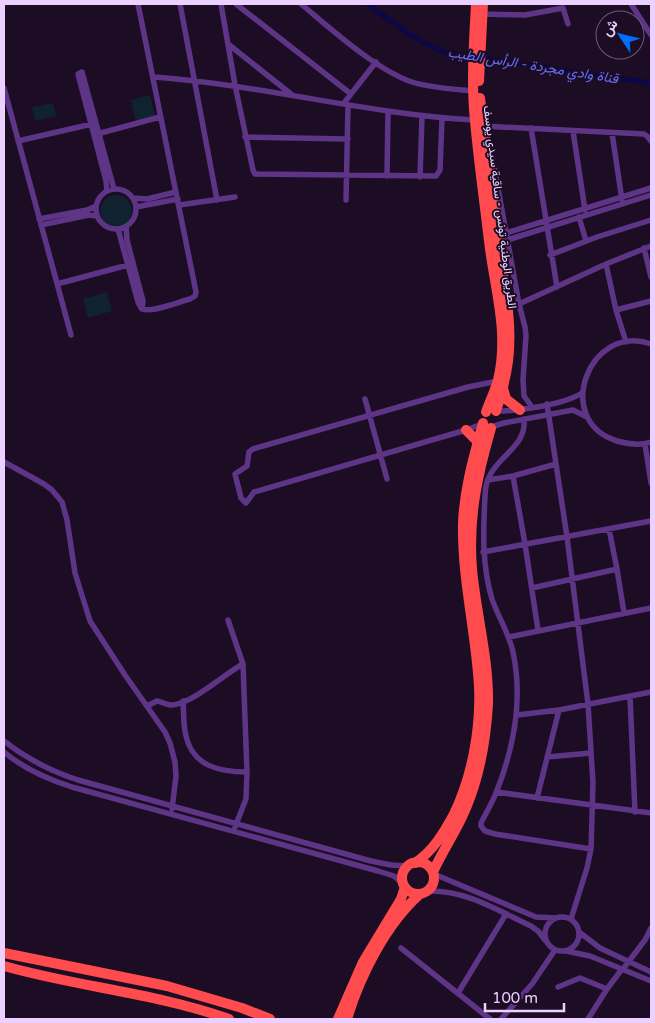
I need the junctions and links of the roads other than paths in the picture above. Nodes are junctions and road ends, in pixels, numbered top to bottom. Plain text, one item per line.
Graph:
1 (138, 4) edge
2 (180, 4) edge
3 (221, 4) edge
4 (236, 4) edge
5 (300, 4) edge
6 (476, 4) edge
7 (631, 4) edge
8 (483, 9) edge
9 (568, 24) dead end
10 (651, 34) edge
11 (477, 41) junction
12 (228, 44) junction
13 (376, 62) junction
14 (476, 66) junction
15 (154, 77) junction
16 (195, 80) junction
17 (235, 86) junction
18 (4, 88) edge
19 (473, 91) junction
20 (350, 94) junction
21 (292, 96) junction
22 (346, 104) junction
23 (388, 112) junction
24 (422, 116) junction
25 (160, 117) junction
26 (442, 118) junction
27 (93, 124) junction
28 (481, 124) junction
29 (531, 128) junction
30 (573, 131) junction
31 (612, 133) junction
32 (96, 134) junction
33 (246, 137) junction
34 (348, 139) junction
35 (18, 141) junction
36 (651, 141) edge
37 (347, 175) junction
38 (387, 176) junction
39 (420, 177) junction
40 (114, 188) junction
41 (651, 188) edge
42 (107, 191) junction
43 (651, 195) edge
44 (235, 197) dead end
45 (133, 198) junction
46 (178, 198) junction
47 (217, 200) junction
48 (346, 200) dead end
49 (622, 201) junction
50 (96, 206) junction
51 (136, 207) junction
52 (586, 212) junction
53 (97, 216) junction
54 (579, 217) junction
55 (651, 220) edge
56 (40, 222) junction
57 (546, 224) junction
58 (126, 226) junction
59 (118, 229) junction
60 (503, 238) junction
61 (586, 241) junction
62 (651, 246) edge
63 (644, 248) junction
64 (550, 255) junction
65 (606, 264) junction
66 (128, 265) junction
67 (651, 277) edge
68 (57, 284) junction
69 (557, 287) junction
70 (651, 301) edge
71 (519, 304) junction
72 (142, 309) junction
73 (616, 310) junction
74 (71, 335) dead end
75 (626, 342) junction
76 (651, 344) edge
77 (501, 384) junction
78 (582, 393) junction
79 (365, 399) dead end
80 (547, 404) junction
81 (532, 407) junction
82 (491, 411) junction
83 (549, 414) junction
84 (370, 415) junction
85 (522, 415) junction
86 (588, 416) junction
87 (489, 426) junction
88 (466, 430) junction
89 (478, 442) junction
90 (648, 443) edge
91 (381, 455) junction
92 (4, 462) edge
93 (556, 464) junction
94 (513, 476) junction
95 (388, 479) dead end
96 (488, 480) junction
97 (651, 483) edge
98 (651, 521) edge
99 (609, 529) junction
100 (567, 537) junction
101 (526, 544) junction
102 (484, 552) junction
103 (617, 570) junction
104 (572, 579) junction
105 (532, 588) junction
106 (651, 608) edge
107 (624, 614) junction
108 (228, 620) dead end
109 (578, 624) junction
110 (538, 630) junction
111 (509, 636) junction
112 (243, 664) junction
113 (651, 692) edge
114 (630, 696) junction
115 (183, 701) junction
116 (588, 704) junction
117 (147, 706) junction
118 (559, 710) junction
119 (517, 716) junction
120 (4, 741) edge
121 (4, 752) edge
122 (591, 753) junction
123 (547, 757) junction
124 (247, 772) junction
125 (496, 792) junction
126 (537, 798) junction
127 (173, 806) junction
128 (592, 806) junction
129 (635, 812) junction
130 (651, 813) edge
131 (171, 814) junction
132 (237, 824) junction
133 (233, 832) junction
134 (591, 849) junction
135 (412, 864) junction
136 (433, 873) junction
137 (404, 886) junction
138 (424, 893) junction
139 (506, 914) junction
140 (556, 918) junction
141 (571, 919) junction
142 (651, 928) edge
143 (579, 932) junction
144 (545, 940) junction
145 (648, 941) edge
146 (401, 948) dead end
147 (555, 950) junction
148 (566, 951) junction
149 (4, 953) edge
150 (629, 962) junction
151 (4, 966) edge
152 (622, 969) junction
153 (651, 972) edge
154 (651, 981) edge
155 (558, 987) dead end
156 (607, 989) junction
157 (458, 993) junction
158 (229, 1019) edge
159 (270, 1019) edge
160 (338, 1019) edge
161 (347, 1019) edge
162 (490, 1019) edge
163 (502, 1019) edge
164 (588, 1019) edge

1 - 15 street
2 - 16 street
3 - 12 street
4 - 20 street
5 - 13 street
6 - 11 highway, الطريق الوطنية تونس - ساقية سيدي يوسف
7 - 10 street
8 - 9 street
8 - 11 highway, الطريق الوطنية تونس - ساقية سيدي يوسف
11 - 14 highway, الطريق الوطنية تونس - ساقية سيدي يوسف
12 - 17 street
12 - 21 street
13 - 19 street
13 - 20 street
14 - 19 highway, الطريق الوطنية تونس - ساقية سيدي يوسف
14 - 28 highway, الطريق الوطنية تونس - ساقية سيدي يوسف
15 - 16 street
15 - 25 street
16 - 17 street
16 - 47 street
17 - 21 street
17 - 33 street
18 - 35 street
19 - 28 highway, الطريق الوطنية تونس - ساقية سيدي يوسف
20 - 22 street
21 - 22 street
22 - 23 street
22 - 34 street
23 - 24 street
23 - 38 street
24 - 26 street
24 - 39 street
25 - 32 street
25 - 46 street
26 - 28 street
26 - 39 street
27 - 27 street
27 - 32 street
27 - 35 street
28 - 29 street
28 - 60 highway, الطريق الوطنية تونس - ساقية سيدي يوسف
28 - 77 highway, الطريق الوطنية تونس - ساقية سيدي يوسف
29 - 30 street
29 - 57 street
30 - 31 street
30 - 52 street
31 - 36 street
31 - 49 street
32 - 40 street
32 - 42 street
33 - 34 street
33 - 37 street
34 - 37 street
35 - 56 street
37 - 38 street
37 - 48 street
38 - 39 street
40 - 42 street
40 - 45 street
41 - 49 street
42 - 50 street
43 - 49 street
44 - 47 street
45 - 46 street
45 - 51 street
46 - 47 street
46 - 51 street
46 - 72 street
49 - 52 street
50 - 53 street
50 - 56 street
51 - 58 street
52 - 54 street
52 - 57 street
53 - 56 street
53 - 59 street
54 - 57 street
54 - 61 street
55 - 61 street
56 - 68 street
57 - 60 street
57 - 64 street
58 - 59 street
58 - 72 street
59 - 66 street
60 - 71 street
60 - 77 highway, الطريق الوطنية تونس - ساقية سيدي يوسف
61 - 64 street
62 - 63 street
63 - 65 street
63 - 67 street
64 - 69 street
65 - 69 street
65 - 73 street
66 - 68 street
66 - 72 street
68 - 74 street
69 - 71 street
70 - 73 street
71 - 81 street
73 - 75 street
75 - 76 street
75 - 78 street
77 - 82 highway, الطريق الوطنية تونس - ساقية سيدي يوسف
77 - 84 street
77 - 85 highway
78 - 80 street
78 - 86 street
79 - 84 street
80 - 81 street
80 - 83 street
81 - 85 street
82 - 85 street
82 - 87 highway, الطريق الوطنية تونس - ساقية سيدي يوسف
83 - 85 street
83 - 86 street
83 - 93 street
84 - 91 street
84 - 91 street
85 - 87 street
85 - 96 street
86 - 90 street
87 - 88 street
87 - 89 highway
87 - 136 highway
88 - 89 highway
88 - 91 street
89 - 135 highway
90 - 97 street
91 - 95 street
92 - 117 street
93 - 94 street
93 - 100 street
94 - 96 street
94 - 101 street
96 - 102 street
98 - 99 street
99 - 100 street
99 - 103 street
100 - 101 street
100 - 104 street
101 - 102 street
101 - 105 street
102 - 111 street
103 - 104 street
103 - 107 street
104 - 105 street
104 - 109 street
105 - 110 street
106 - 107 street
107 - 109 street
108 - 112 street
109 - 110 street
109 - 116 street
110 - 111 street
111 - 119 street
112 - 115 street
112 - 124 street
113 - 114 street
114 - 116 street
114 - 129 street
115 - 117 street
115 - 124 street
116 - 118 street
116 - 122 street
117 - 127 street
118 - 119 street
118 - 123 street
119 - 125 street
120 - 127 street
121 - 131 street
122 - 123 street
122 - 128 street
123 - 126 street
124 - 132 street
125 - 126 street
125 - 134 street
126 - 128 street
127 - 131 street
127 - 132 street
128 - 129 street
128 - 134 street
129 - 130 street
131 - 133 street
132 - 133 street
132 - 135 street
133 - 137 street
134 - 141 street
135 - 136 highway
135 - 137 highway
136 - 138 highway
136 - 140 street
137 - 138 highway
137 - 160 highway
138 - 139 street
138 - 161 highway
139 - 144 street
139 - 157 street
140 - 141 street
140 - 144 street
141 - 143 street
142 - 145 street
143 - 148 street
143 - 150 street
144 - 147 street
145 - 150 street
146 - 157 street
147 - 148 street
147 - 163 street
148 - 152 street
149 - 159 highway
150 - 152 street
150 - 153 street
151 - 158 highway
152 - 154 street
152 - 156 street
155 - 156 street
156 - 164 street
157 - 162 street

